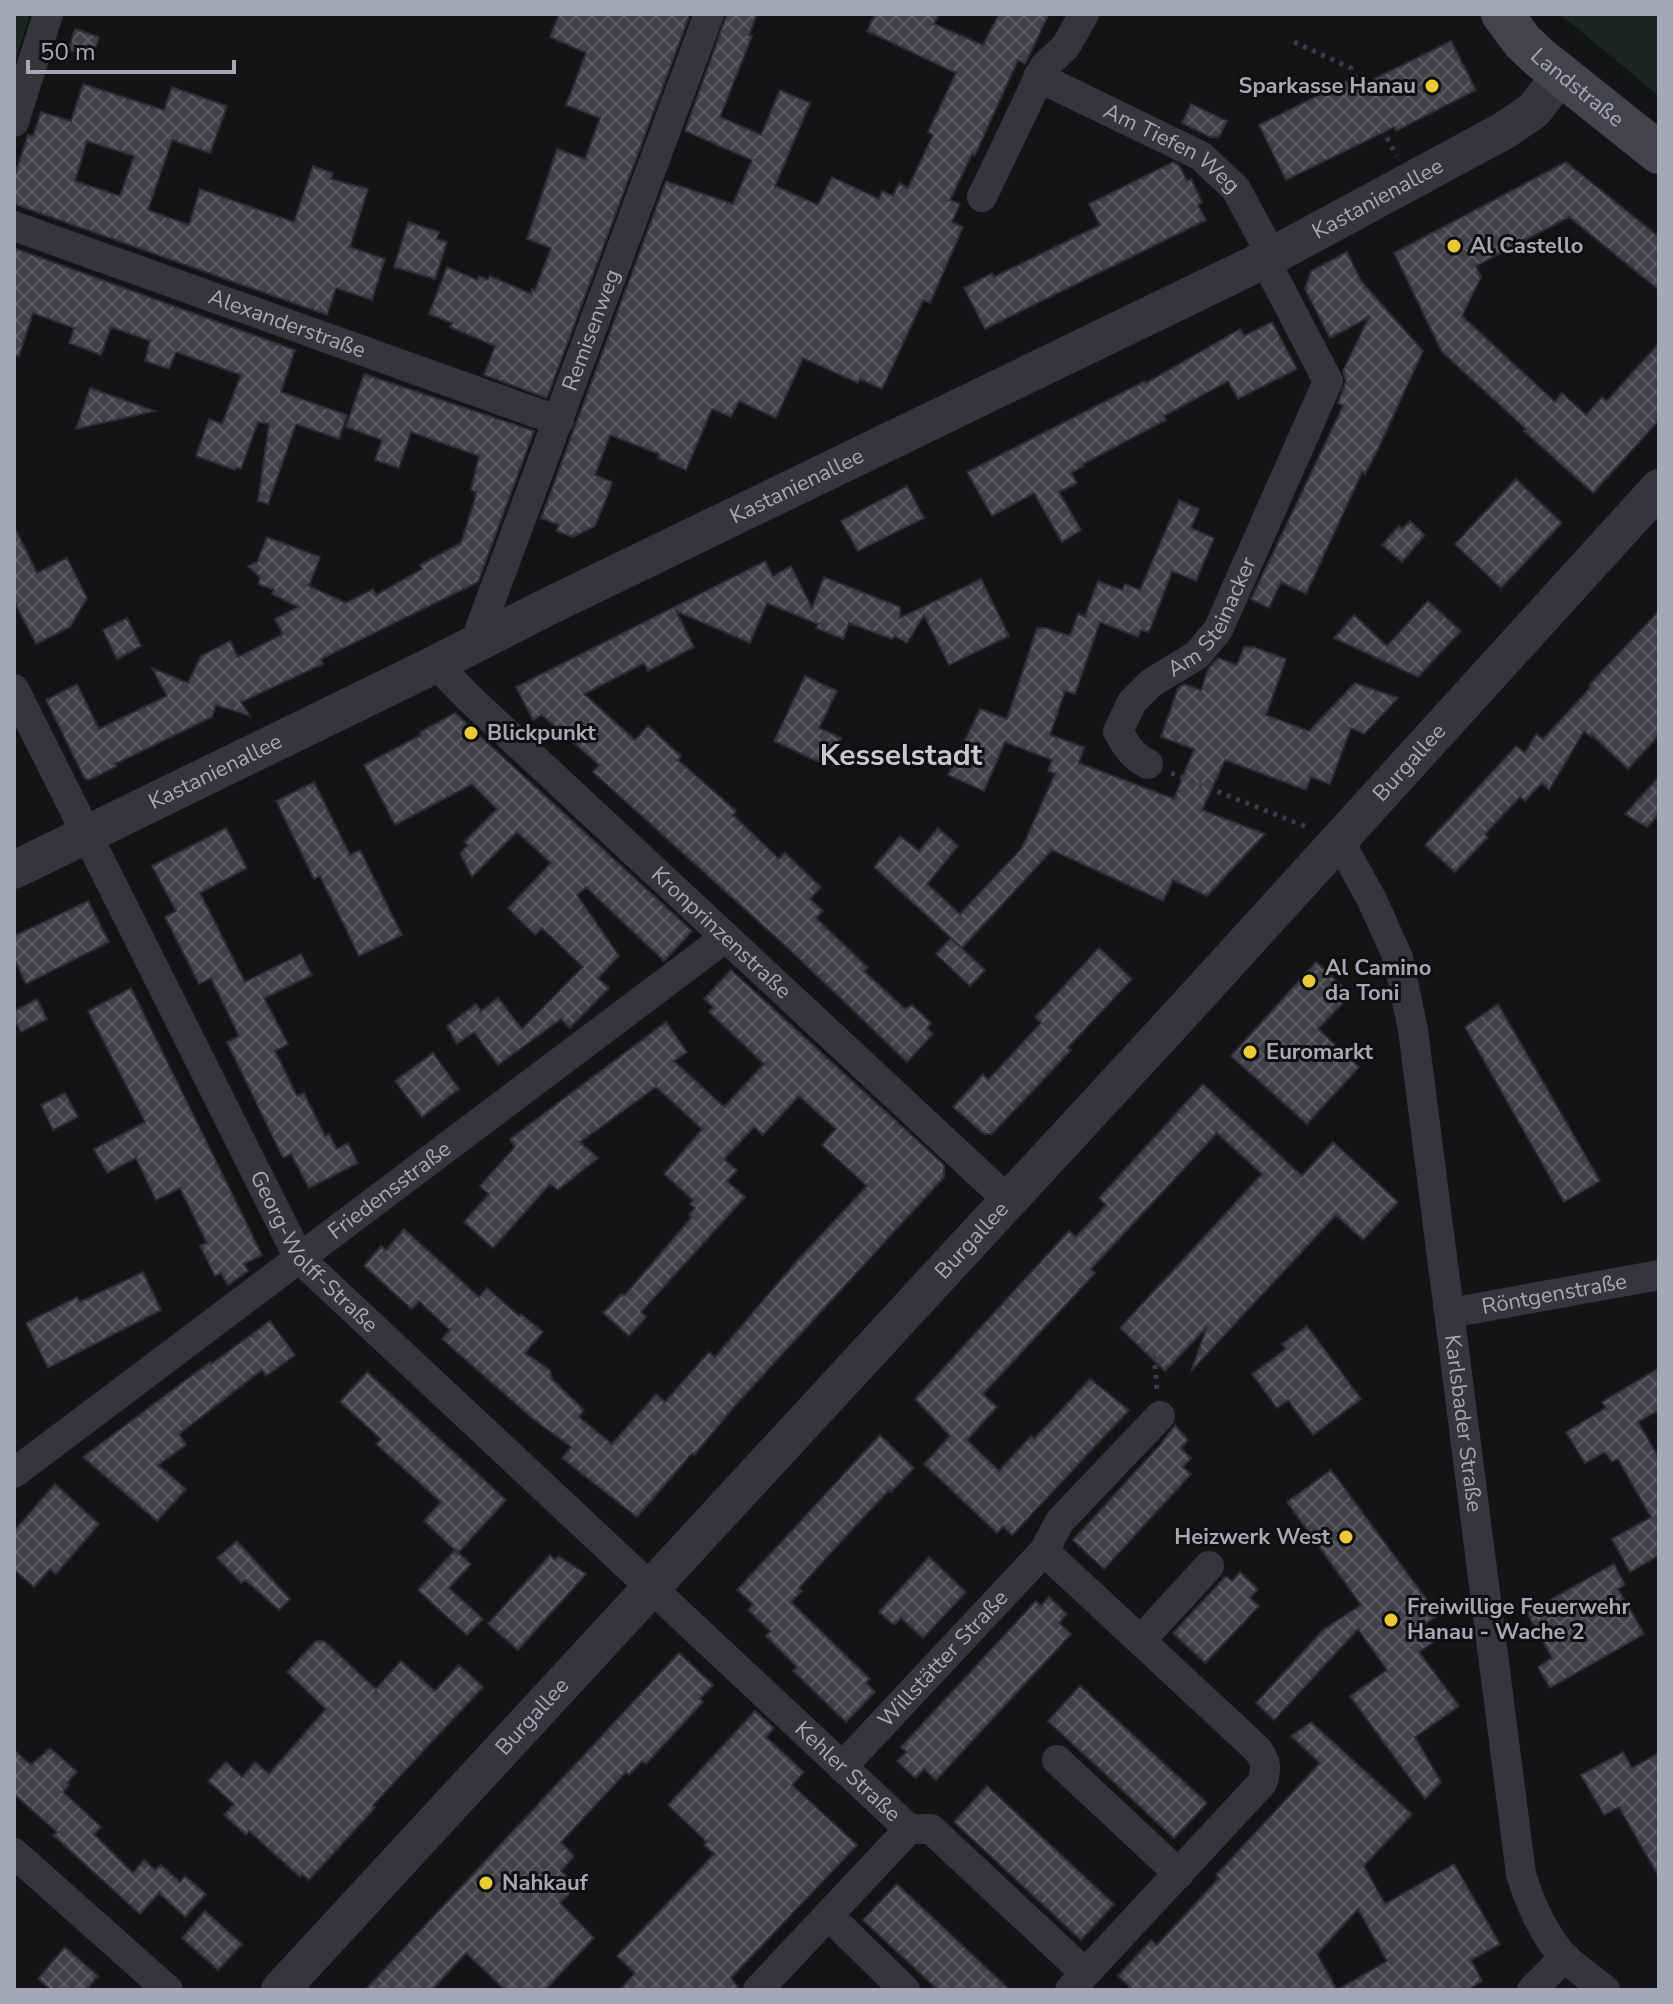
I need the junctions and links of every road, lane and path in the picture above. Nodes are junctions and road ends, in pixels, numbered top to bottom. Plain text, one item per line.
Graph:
1 (48, 14) edge
2 (709, 14) edge
3 (1084, 14) edge
4 (1502, 14) edge
5 (1294, 42) dead end
6 (1561, 75) junction
7 (1038, 77) junction
8 (1364, 95) dead end
9 (14, 122) edge
10 (1659, 153) edge
11 (982, 197) dead end
12 (14, 226) edge
13 (1268, 258) junction
14 (559, 421) junction
15 (1659, 488) edge
16 (474, 645) junction
17 (436, 664) junction
18 (14, 689) edge
19 (1148, 764) joint
20 (87, 833) junction
21 (1339, 840) junction
22 (14, 870) edge
23 (726, 937) junction
24 (1009, 1201) junction
25 (299, 1258) junction
26 (1659, 1275) edge
27 (1450, 1313) junction
28 (1160, 1416) dead end
29 (14, 1473) edge
30 (1044, 1551) junction
31 (1209, 1566) dead end
32 (651, 1587) junction
33 (1141, 1640) junction
34 (1057, 1760) dead end
35 (842, 1767) junction
36 (909, 1829) junction
37 (14, 1853) edge
38 (1179, 1874) junction
39 (829, 1916) junction
40 (1565, 1957) junction
41 (1077, 1982) edge
42 (168, 1990) edge
43 (280, 1990) edge
44 (758, 1990) edge
45 (905, 1990) edge
46 (1532, 1990) edge
47 (1605, 1990) edge

1 - 9 street
2 - 14 street, Remisenweg
3 - 7 street
4 - 6 main road, Landstraße
5 - 8 path
6 - 10 main road, Landstraße
6 - 13 street, Kastanienallee
7 - 11 street
7 - 13 street, Am Tiefen Weg
12 - 14 street, Alexanderstraße
13 - 16 street, Kastanienallee
13 - 19 street, Am Steinacker
14 - 16 street, Remisenweg
15 - 21 street, Burgallee
16 - 17 street, Kastanienallee
17 - 20 street, Kastanienallee
17 - 23 street, Kronprinzenstraße
18 - 20 street, Georg-Wolff-Straße
19 - 21 path
20 - 22 street, Kastanienallee
20 - 25 street, Georg-Wolff-Straße
21 - 24 street, Burgallee
21 - 27 street, Karlsbader Straße
23 - 24 street, Kronprinzenstraße
23 - 25 street, Friedensstraße
24 - 32 street, Burgallee
25 - 29 street, Friedensstraße
25 - 32 street, Georg-Wolff-Straße
26 - 27 street, Röntgenstraße
27 - 40 street, Karlsbader Straße
28 - 30 street, Willstätter Straße
30 - 33 street
30 - 35 street, Willstätter Straße
31 - 33 street
32 - 35 street, Kehler Straße
32 - 43 street, Burgallee
33 - 38 street
34 - 38 street
35 - 36 street, Kehler Straße
36 - 39 street
36 - 41 street, Kehler Straße
37 - 42 street
38 - 41 street
39 - 44 street
39 - 45 street
40 - 46 street
40 - 47 street, Karlsbader Straße

